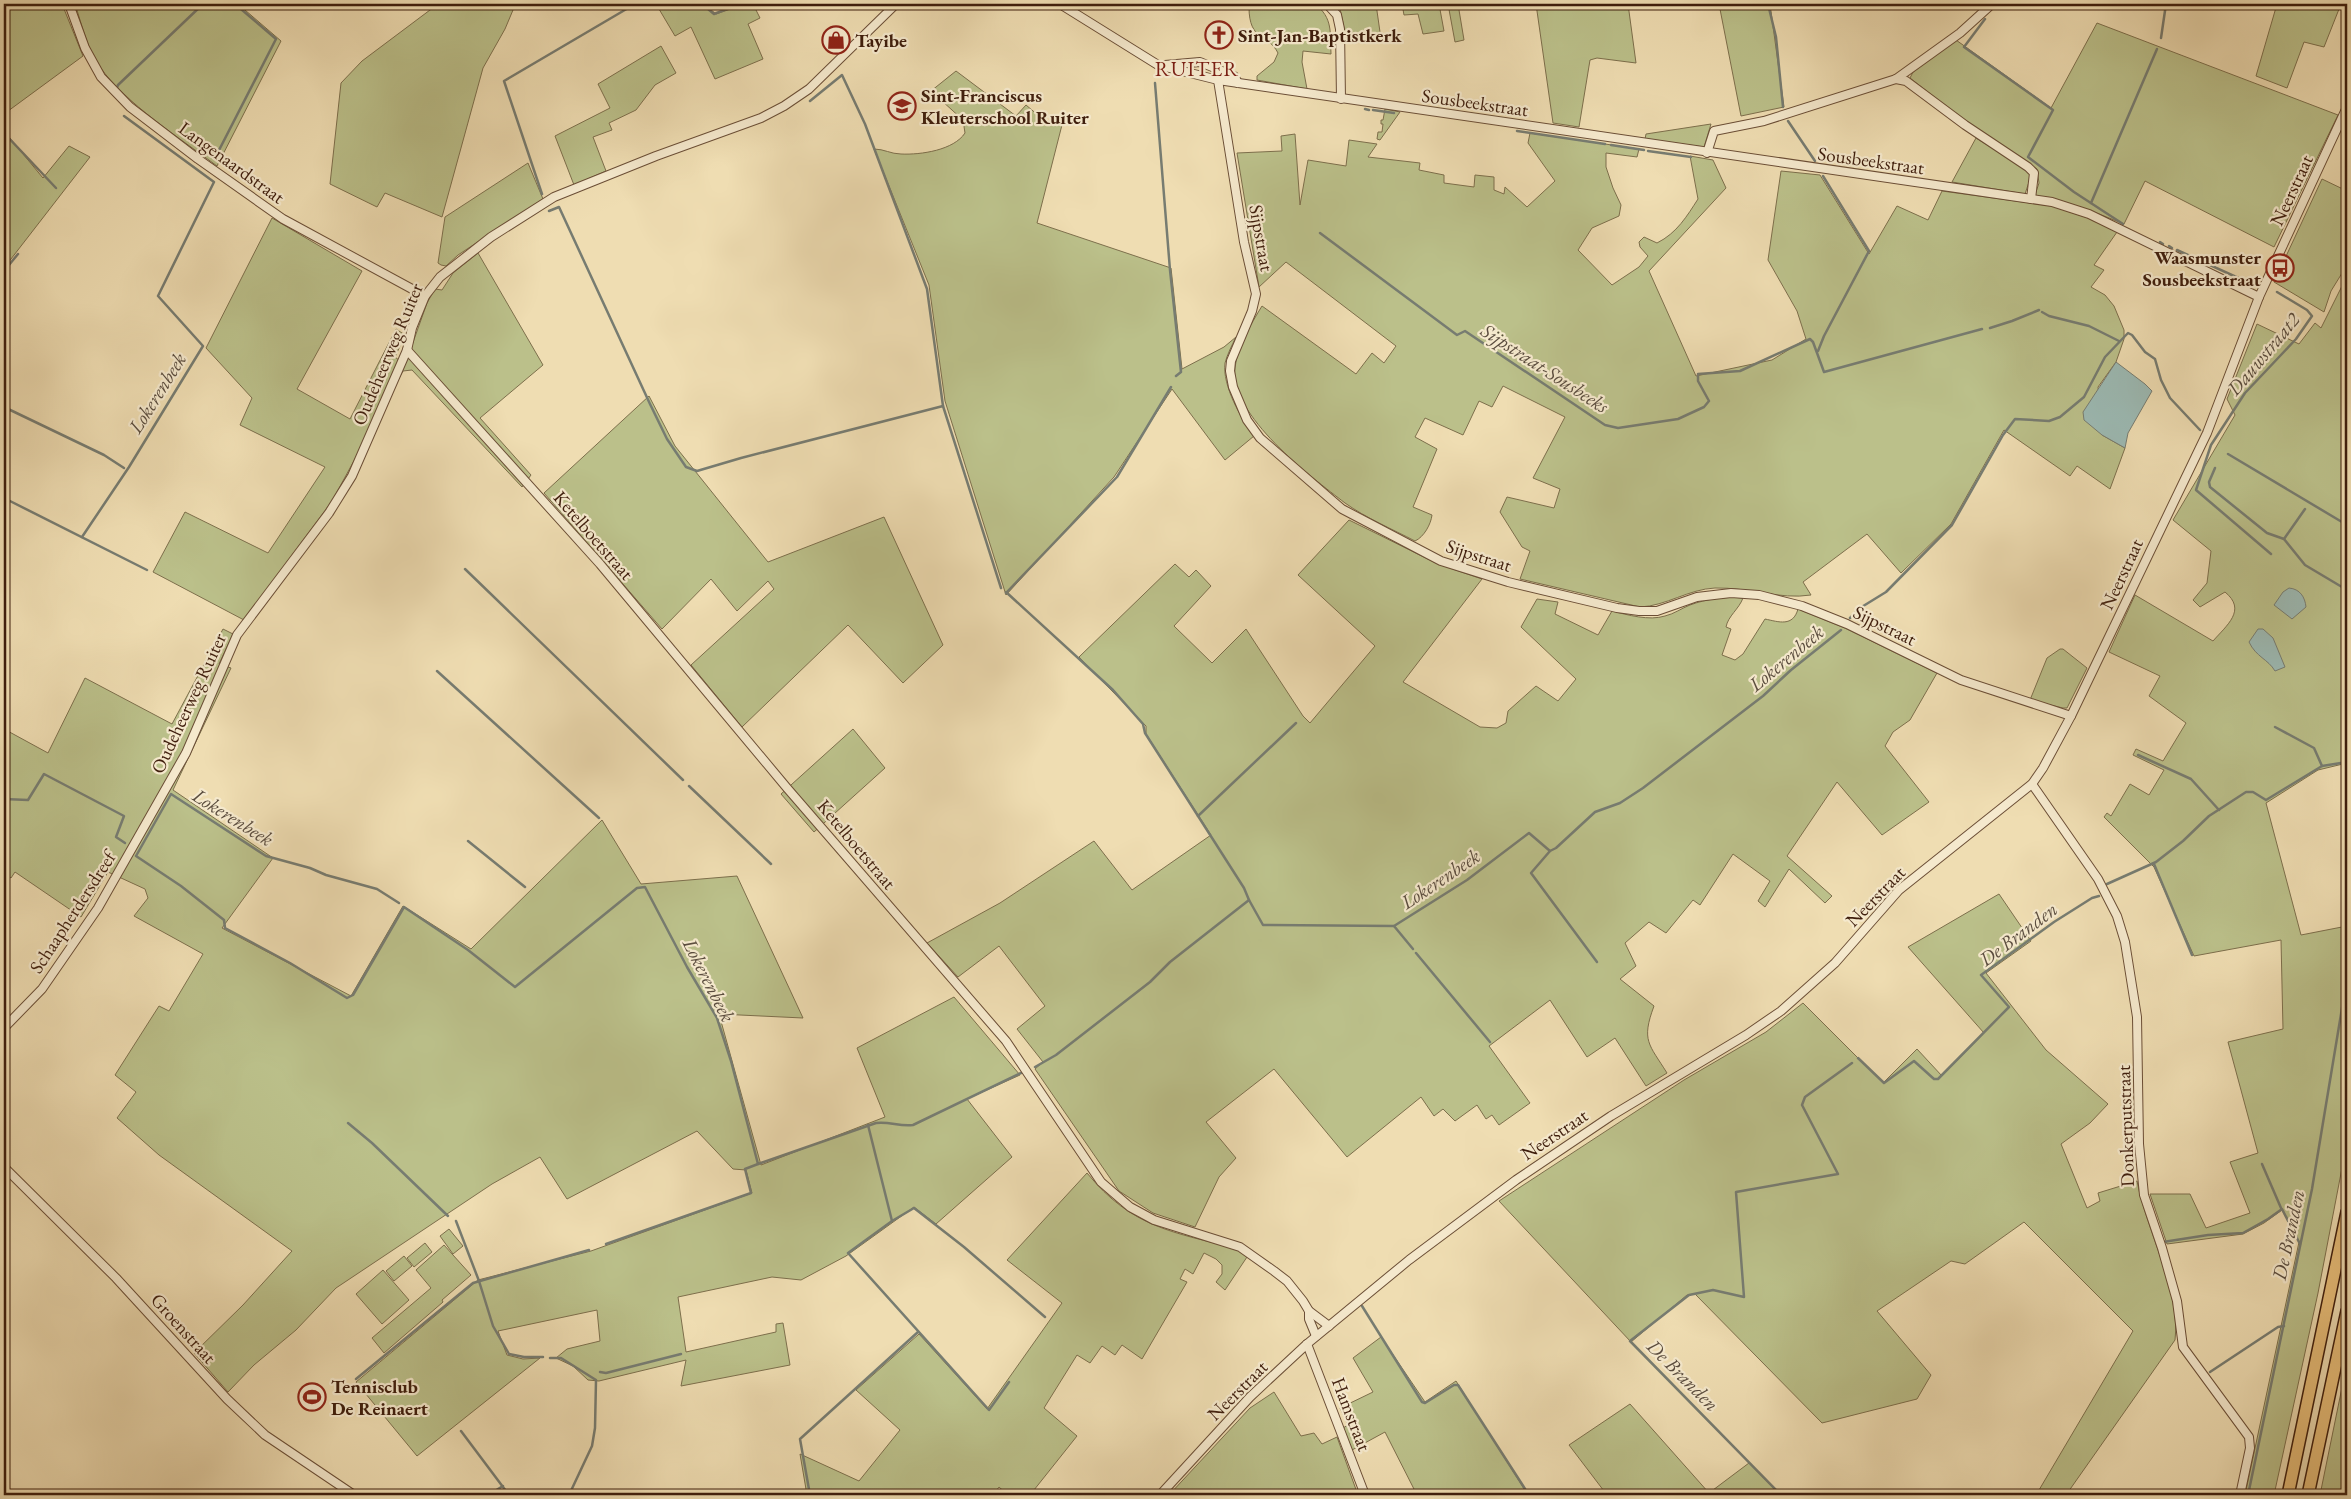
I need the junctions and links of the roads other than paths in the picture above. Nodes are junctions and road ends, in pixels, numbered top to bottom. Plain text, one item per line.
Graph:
1 (69, 4) edge
2 (896, 4) edge
3 (1060, 4) edge
4 (1327, 4) edge
5 (1992, 4) edge
6 (1158, 65) junction
7 (1896, 79) junction
8 (1218, 80) junction
9 (1238, 83) junction
10 (1341, 99) junction
11 (2347, 107) edge
12 (1707, 153) junction
13 (2031, 199) junction
14 (425, 296) junction
15 (2259, 297) junction
16 (407, 350) junction
17 (2071, 716) junction
18 (2032, 784) junction
19 (142, 832) joint
20 (4, 1028) edge
21 (4, 1167) edge
22 (2347, 1212) edge
23 (1309, 1311) junction
24 (2347, 1311) edge
25 (1329, 1326) junction
26 (1316, 1336) junction
27 (1307, 1344) junction
28 (4, 1493) edge
29 (7, 1495) edge
30 (354, 1495) edge
31 (1160, 1495) edge
32 (1365, 1495) edge
33 (2240, 1495) edge
34 (2288, 1495) edge
35 (2308, 1495) edge

1 - 14 street, Langenaardstraat
2 - 14 street, Oudeheerweg Ruiter
3 - 6 street, Sousbeekstraat
4 - 10 street
5 - 7 street
6 - 8 street, Sousbeekstraat
6 - 9 street, Sousbeekstraat
7 - 12 street
7 - 13 street
8 - 9 street, Sousbeekstraat
8 - 17 street, Sijpstraat
9 - 10 street, Sousbeekstraat
10 - 12 street, Sousbeekstraat
11 - 15 street, Neerstraat
12 - 13 street, Sousbeekstraat
13 - 15 street, Sousbeekstraat
14 - 16 street, Oudeheerweg Ruiter
15 - 17 street, Neerstraat
16 - 19 street, Oudeheerweg Ruiter
16 - 23 street, Ketelboetstraat
17 - 18 street, Neerstraat
18 - 25 street, Neerstraat
18 - 33 street, Donkerputstraat
19 - 20 street, Schaapherdersdreef
21 - 30 street, Groenstraat
22 - 34 highway
23 - 25 street, Ketelboetstraat
23 - 26 street, Ketelboetstraat
24 - 35 highway
25 - 26 street, Neerstraat
26 - 27 street, Neerstraat
27 - 31 street, Neerstraat
27 - 32 street, Hamstraat
28 - 29 street

